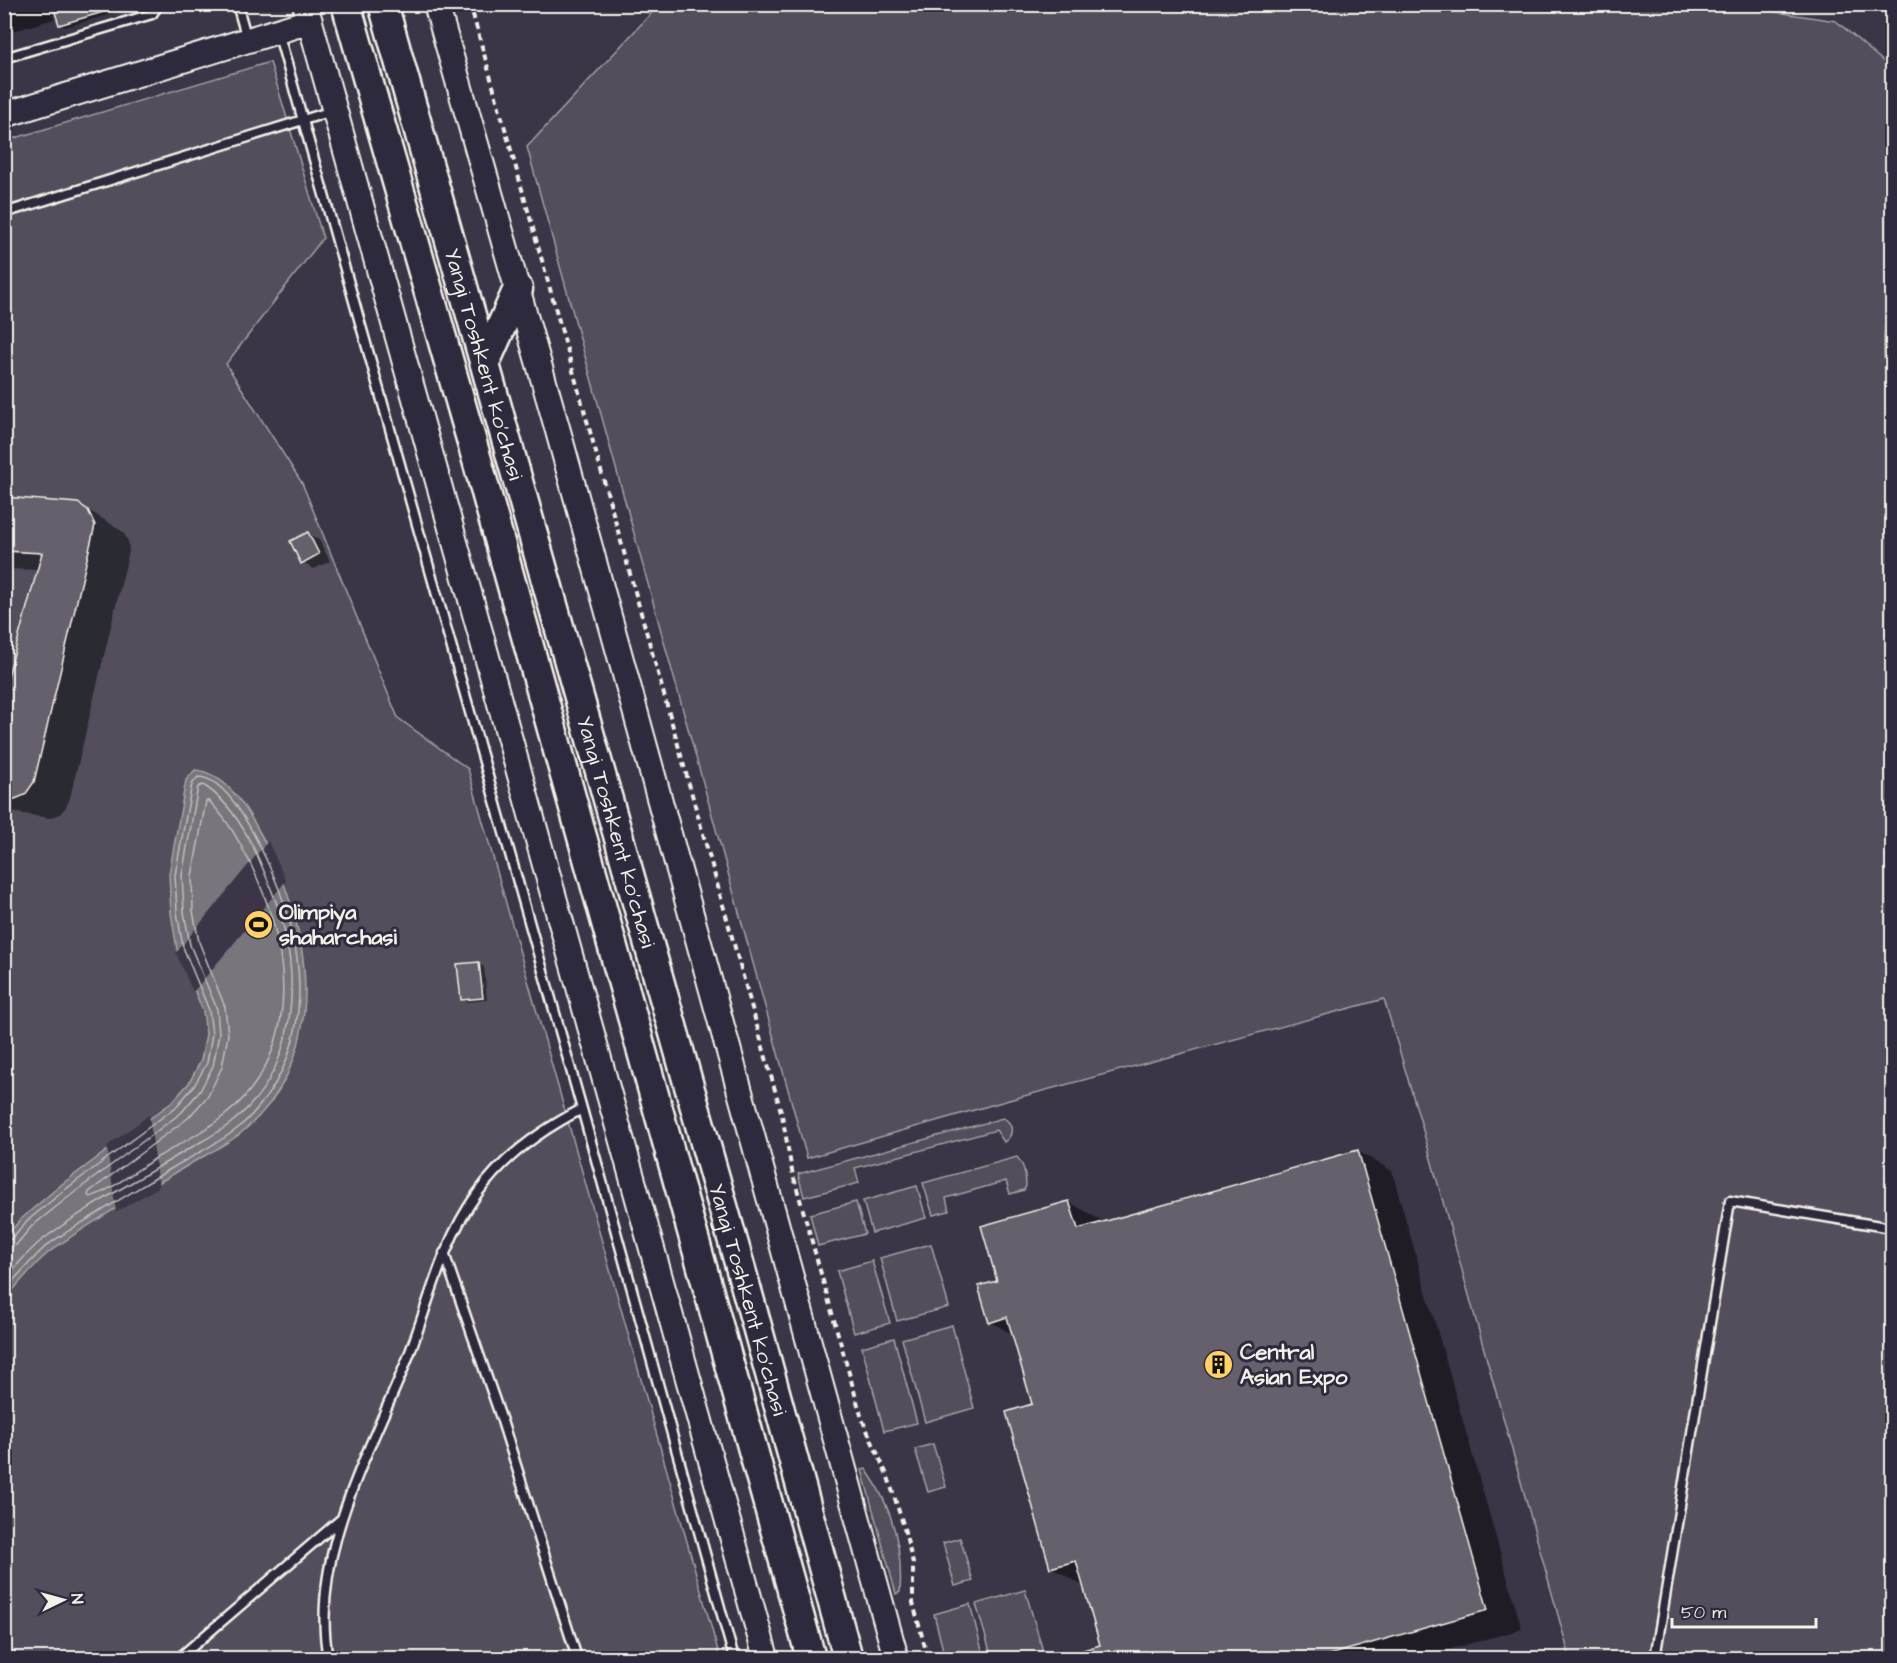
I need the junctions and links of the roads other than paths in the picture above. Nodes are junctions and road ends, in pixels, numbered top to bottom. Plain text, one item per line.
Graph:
1 (159, 4) edge
2 (237, 4) edge
3 (346, 4) edge
4 (382, 4) edge
5 (436, 4) edge
6 (307, 13) edge
7 (278, 31) junction
8 (248, 40) junction
9 (4, 58) edge
10 (335, 110) junction
11 (4, 115) edge
12 (303, 120) junction
13 (4, 213) edge
14 (518, 289) junction
15 (485, 363) junction
16 (582, 1109) junction
17 (1893, 1228) edge
18 (444, 1252) junction
19 (341, 1520) junction
20 (179, 1659) edge
21 (328, 1659) edge
22 (577, 1659) edge
23 (734, 1659) edge
24 (766, 1659) edge
25 (811, 1659) edge
26 (848, 1659) edge
27 (896, 1659) edge
28 (1655, 1659) edge

1 - 9 lane
2 - 8 lane
3 - 25 highway, Yangi Toshkent ko‘chasi
4 - 15 highway, Yangi Toshkent ko‘chasi
5 - 14 main road
6 - 7 main road
6 - 10 main road
7 - 8 main road
7 - 12 lane
8 - 11 main road
10 - 12 lane
10 - 24 main road
12 - 13 lane
12 - 16 lane
14 - 15 highway
14 - 27 main road
15 - 26 highway, Yangi Toshkent ko‘chasi
16 - 18 lane
16 - 23 lane
17 - 28 lane
18 - 19 lane
18 - 22 lane
19 - 20 lane
19 - 21 lane

